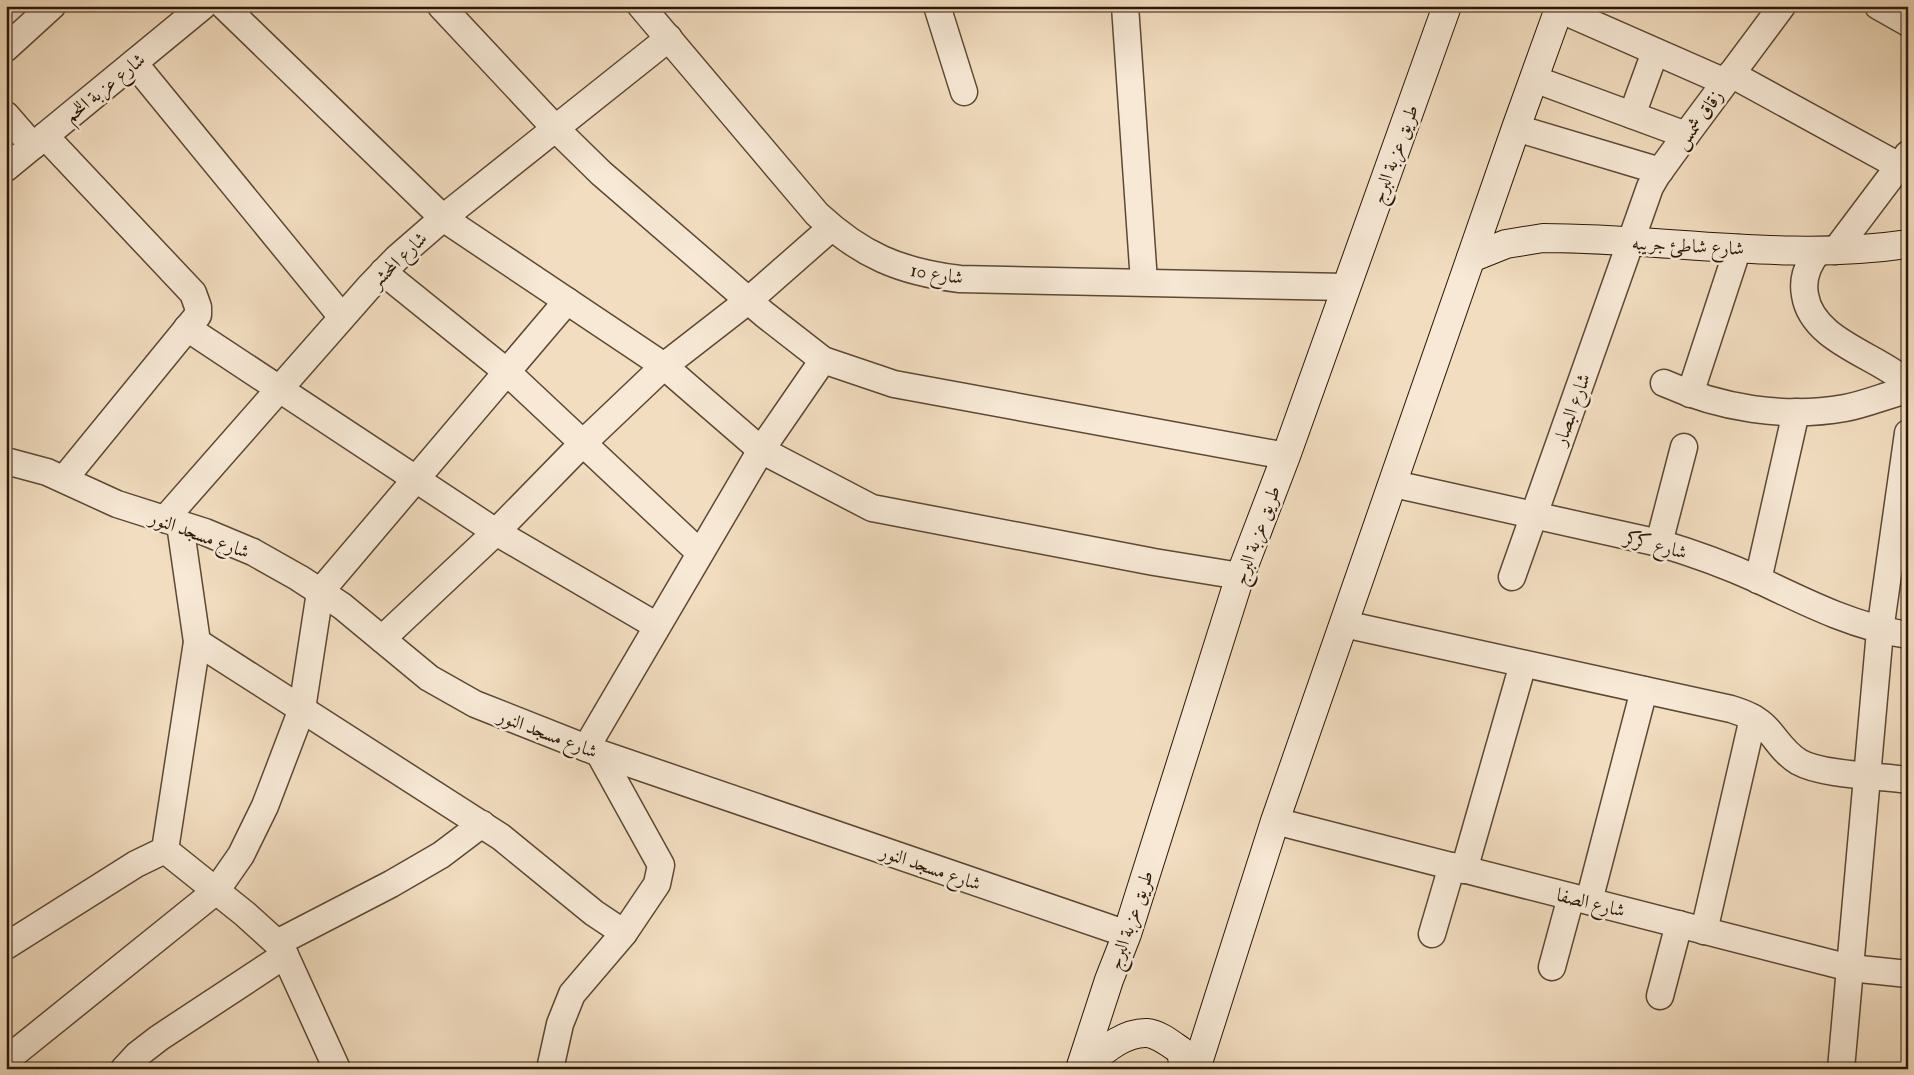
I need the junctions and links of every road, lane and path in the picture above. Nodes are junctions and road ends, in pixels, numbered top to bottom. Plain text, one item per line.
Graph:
1 (52, 6) edge
2 (203, 6) edge
3 (224, 6) edge
4 (441, 6) edge
5 (641, 6) edge
6 (937, 6) edge
7 (1125, 6) edge
8 (1447, 6) edge
9 (1782, 6) edge
10 (1878, 6) edge
11 (1560, 8) edge
12 (1908, 23) edge
13 (669, 38) junction
14 (6, 48) edge
15 (1655, 52) junction
16 (134, 62) junction
17 (1728, 78) junction
18 (1534, 80) junction
19 (964, 92) dead end
20 (6, 115) edge
21 (1632, 115) junction
22 (555, 128) junction
23 (1516, 128) junction
24 (1686, 135) junction
25 (39, 141) junction
26 (1903, 160) edge
27 (6, 168) edge
28 (1660, 171) junction
29 (443, 218) junction
30 (831, 228) junction
31 (1631, 242) junction
32 (1908, 244) edge
33 (1738, 248) junction
34 (1827, 252) junction
35 (1471, 258) junction
36 (383, 272) junction
37 (1144, 282) junction
38 (1346, 287) junction
39 (749, 300) junction
40 (567, 301) junction
41 (342, 317) junction
42 (187, 328) junction
43 (822, 360) junction
44 (664, 366) junction
45 (507, 372) junction
46 (1908, 383) edge
47 (1664, 384) dead end
48 (280, 388) junction
49 (1908, 390) edge
50 (1690, 394) junction
51 (1796, 412) junction
52 (1908, 433) edge
53 (584, 442) junction
54 (1684, 447) dead end
55 (761, 450) junction
56 (1286, 456) junction
57 (6, 461) edge
58 (64, 479) junction
59 (418, 479) junction
60 (1394, 484) junction
61 (1903, 500) edge
62 (1534, 515) junction
63 (173, 521) junction
64 (496, 532) junction
65 (1659, 543) junction
66 (700, 553) junction
67 (1240, 576) junction
68 (1512, 577) dead end
69 (1758, 580) junction
70 (320, 592) junction
71 (1344, 624) junction
72 (657, 626) junction
73 (1880, 631) junction
74 (1908, 635) edge
75 (382, 639) junction
76 (197, 642) junction
77 (1523, 664) junction
78 (1644, 690) junction
79 (302, 709) junction
80 (1753, 718) junction
81 (592, 751) junction
82 (1867, 775) junction
83 (1908, 780) edge
84 (1275, 821) junction
85 (482, 824) junction
86 (165, 850) junction
87 (1458, 868) junction
88 (216, 891) junction
89 (1580, 899) junction
90 (1679, 924) junction
91 (1704, 931) junction
92 (624, 933) junction
93 (1127, 934) junction
94 (1432, 934) dead end
95 (6, 946) edge
96 (281, 949) junction
97 (1552, 967) dead end
98 (1850, 968) junction
99 (1908, 974) edge
100 (1660, 996) dead end
101 (6, 1060) edge
102 (124, 1069) edge
103 (337, 1069) edge
104 (550, 1069) edge
105 (1080, 1069) edge
106 (1184, 1069) edge
107 (1196, 1069) edge
108 (1841, 1069) edge

1 - 14 street
2 - 16 street, شارع عزبة اللحم
3 - 29 street
4 - 22 street
5 - 13 street, شارع 10
6 - 19 street
7 - 37 street
8 - 38 street, طريق عزبة البرج
9 - 17 street, زقاق شمس
10 - 12 street
11 - 15 street
11 - 18 street
13 - 22 street, شارع المحشر
13 - 30 street, شارع 10
15 - 17 street
15 - 21 street
16 - 25 street, شارع عزبة اللحم
16 - 41 street
17 - 24 street, زقاق شمس
17 - 26 street
18 - 21 street
18 - 23 street
20 - 25 street
21 - 24 street
22 - 29 street, شارع المحشر
22 - 39 street
23 - 28 street
23 - 35 street
24 - 28 street, زقاق شمس
25 - 27 street, شارع عزبة اللحم
25 - 42 street
26 - 34 street
28 - 31 street, زقاق شمس
29 - 36 street, شارع المحشر
29 - 40 street
30 - 37 street, شارع 10
30 - 39 street
31 - 33 street, شارع شاطئ جريبه
31 - 35 street, شارع شاطئ جريبه
31 - 62 street, شارع البصار
32 - 34 street, شارع شاطئ جريبه
33 - 34 street, شارع شاطئ جريبه
33 - 50 street
34 - 46 street
35 - 60 street
36 - 41 street, شارع المحشر
36 - 45 street
37 - 38 street, شارع 10
38 - 56 street, طريق عزبة البرج
39 - 43 street
39 - 44 street
40 - 44 street
40 - 45 street
41 - 48 street, شارع المحشر
42 - 48 street
42 - 58 street
43 - 55 street
43 - 56 street
44 - 53 street
44 - 55 street
45 - 53 street
45 - 59 street
47 - 50 street
48 - 59 street
48 - 63 street, شارع المحشر
49 - 51 street
50 - 51 street
51 - 69 street
52 - 61 street
53 - 64 street
53 - 66 street
54 - 65 street
55 - 66 street
55 - 67 street
56 - 67 street, طريق عزبة البرج
57 - 58 street, شارع مسجد النور
58 - 63 street, شارع مسجد النور
59 - 64 street
59 - 70 street
60 - 62 street, شارع كركر
60 - 71 street
61 - 73 street
62 - 65 street, شارع كركر
62 - 68 street, شارع البصار
63 - 70 street, شارع مسجد النور
63 - 76 street
64 - 72 street
64 - 75 street
65 - 69 street, شارع كركر
66 - 72 street
67 - 93 street, طريق عزبة البرج
69 - 73 street, شارع كركر
70 - 75 street, شارع مسجد النور
70 - 79 street
71 - 77 street
71 - 84 street
72 - 81 street
73 - 74 street, شارع كركر
73 - 82 street
75 - 81 street, شارع مسجد النور
76 - 79 street
76 - 86 street
77 - 78 street
77 - 87 street
78 - 80 street
78 - 89 street
79 - 85 street
79 - 88 street
80 - 82 street
80 - 91 street
81 - 92 street
81 - 93 street, شارع مسجد النور
82 - 83 street
82 - 98 street
84 - 87 street, شارع الصفا
84 - 107 street
85 - 92 street
85 - 96 street
86 - 88 street
86 - 95 street
87 - 89 street, شارع الصفا
87 - 94 street
88 - 96 street
88 - 101 street
89 - 90 street, شارع الصفا
89 - 97 street
90 - 91 street, شارع الصفا
90 - 100 street
91 - 98 street, شارع الصفا
92 - 104 street
93 - 105 street, طريق عزبة البرج
96 - 102 street
96 - 103 street
98 - 99 street, شارع الصفا
98 - 108 street
105 - 106 street

